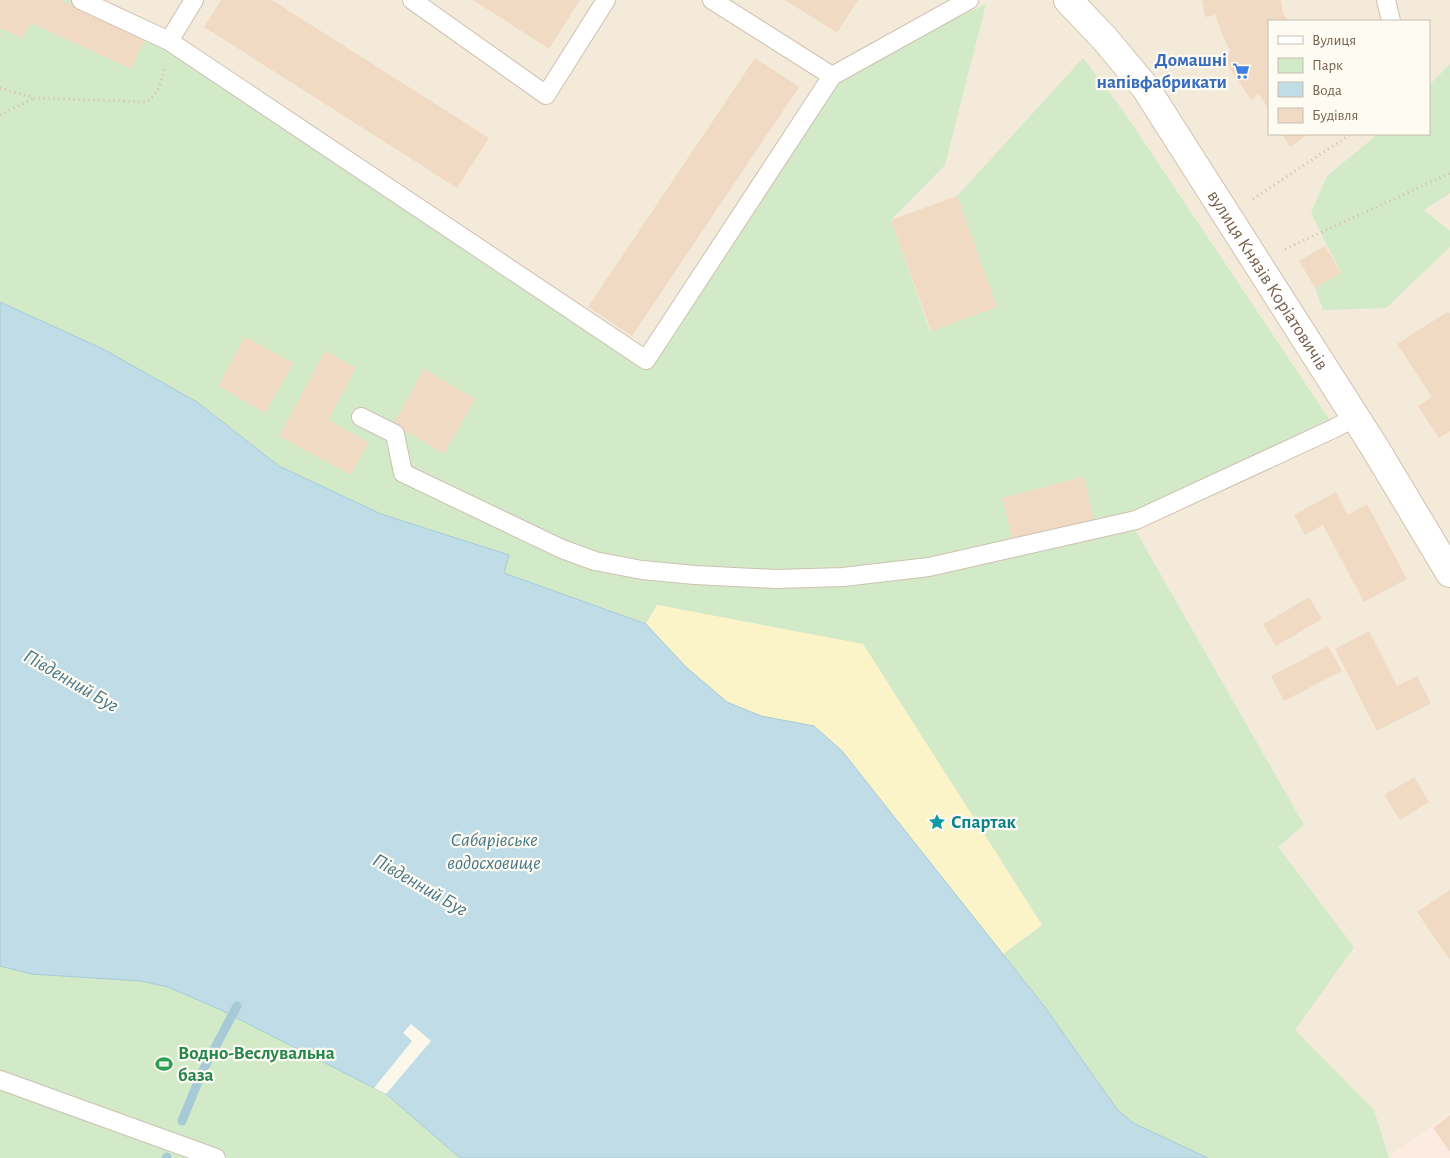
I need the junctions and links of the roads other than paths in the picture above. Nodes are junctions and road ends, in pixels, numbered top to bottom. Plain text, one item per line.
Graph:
1 (80, 0) edge
2 (194, 0) edge
3 (412, 0) edge
4 (606, 0) edge
5 (712, 0) edge
6 (969, 0) edge
7 (1068, 0) edge
8 (1386, 0) edge
9 (1391, 20) edge
10 (170, 41) junction
11 (832, 76) junction
12 (361, 417) dead end
13 (1355, 417) junction
14 (1450, 573) edge
15 (0, 1080) edge
16 (216, 1158) edge

1 - 10 lane
2 - 10 lane
3 - 4 lane
5 - 11 lane
6 - 11 lane
7 - 13 main road, вулиця Князів Коріатовичів
8 - 9 lane
10 - 11 lane
12 - 13 lane
13 - 14 main road, вулиця Князів Коріатовичів
15 - 16 lane

